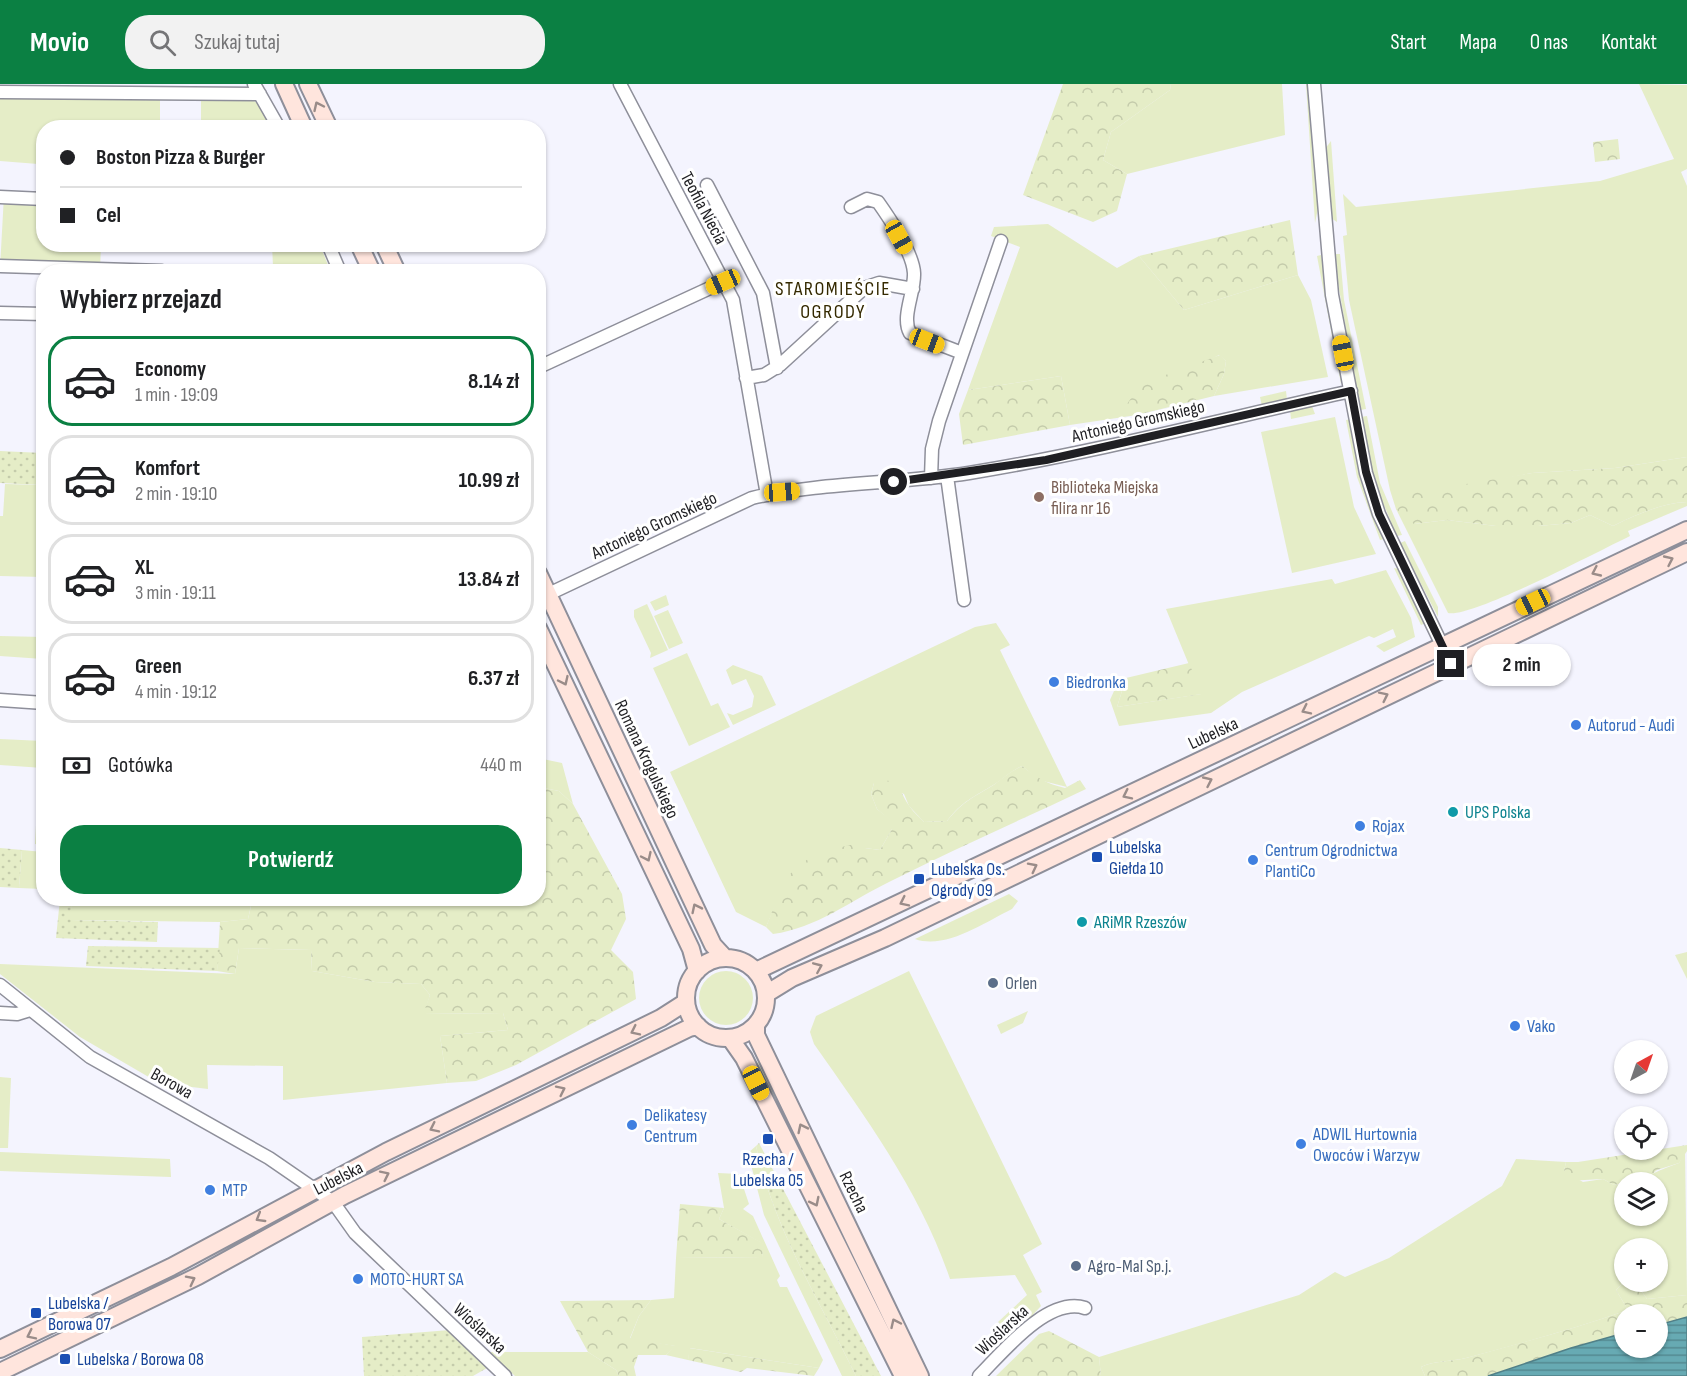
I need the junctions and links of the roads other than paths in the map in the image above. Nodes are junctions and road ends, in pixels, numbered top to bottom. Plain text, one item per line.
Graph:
1 (284, 84) edge
2 (308, 84) edge
3 (620, 84) edge
4 (1314, 84) edge
5 (257, 89) edge
6 (0, 92) edge
7 (274, 120) edge
8 (300, 120) edge
9 (325, 120) edge
10 (707, 185) dead end
11 (0, 197) edge
12 (36, 199) edge
13 (851, 207) dead end
14 (1001, 241) dead end
15 (0, 266) edge
16 (36, 267) edge
17 (723, 282) junction
18 (913, 289) junction
19 (0, 313) edge
20 (36, 314) edge
21 (962, 353) junction
22 (546, 364) edge
23 (777, 368) junction
24 (746, 378) junction
25 (1351, 391) junction
26 (947, 476) junction
27 (931, 478) junction
28 (767, 495) junction
29 (1687, 530) edge
30 (1687, 552) edge
31 (1636, 553) junction
32 (1645, 571) junction
33 (546, 596) edge
34 (964, 600) dead end
35 (546, 601) edge
36 (1443, 644) junction
37 (546, 645) edge
38 (1451, 664) junction
39 (0, 700) edge
40 (36, 702) edge
41 (725, 958) junction
42 (697, 971) junction
43 (756, 971) junction
44 (0, 986) edge
45 (766, 994) junction
46 (686, 1002) junction
47 (30, 1010) junction
48 (0, 1013) edge
49 (756, 1025) junction
50 (698, 1026) junction
51 (730, 1038) junction
52 (312, 1189) junction
53 (333, 1202) junction
54 (1085, 1308) dead end
55 (0, 1349) edge
56 (0, 1372) edge
57 (505, 1376) edge
58 (903, 1376) edge
59 (920, 1376) edge
60 (979, 1376) edge

1 - 8 main road
9 -> 2 main road
3 - 17 street, Teofila Niecia
4 - 25 street
5 - 6 street
5 - 7 street
10 - 23 street
11 - 12 street
13 - 18 street
14 - 21 street
15 - 16 street
17 - 22 street
17 - 24 street, Teofila Niecia
18 - 21 street
18 - 23 street
19 - 20 street
21 - 27 street
23 - 24 street
24 - 28 street, Teofila Niecia
25 - 26 street, Antoniego Gromskiego
25 - 36 street
26 - 27 street, Antoniego Gromskiego
26 - 34 street
27 - 28 street, Antoniego Gromskiego
28 - 33 street, Antoniego Gromskiego
29 - 31 main road, Lubelska
32 -> 30 main road
31 - 32 main road
31 -> 36 main road, Lubelska
32 - 38 main road
41 -> 35 main road, Romana Krogulskiego
36 - 38 street
36 -> 43 main road, Lubelska
37 -> 42 main road
45 -> 38 main road
39 - 40 street
41 - 42 main road
41 - 43 main road
42 - 46 main road
43 - 45 main road
44 - 47 street, Borowa
45 - 49 main road
46 - 50 main road
46 -> 52 main road, Lubelska
47 - 48 street
47 - 52 street, Borowa
49 - 51 main road
59 -> 49 main road, Rzecha
50 - 51 main road
53 -> 50 main road, Lubelska
51 -> 58 main road
52 - 53 street, Borowa
52 -> 55 main road, Lubelska
56 -> 53 main road, Lubelska
53 - 57 street, Wioślarska
54 - 60 street, Wioślarska

